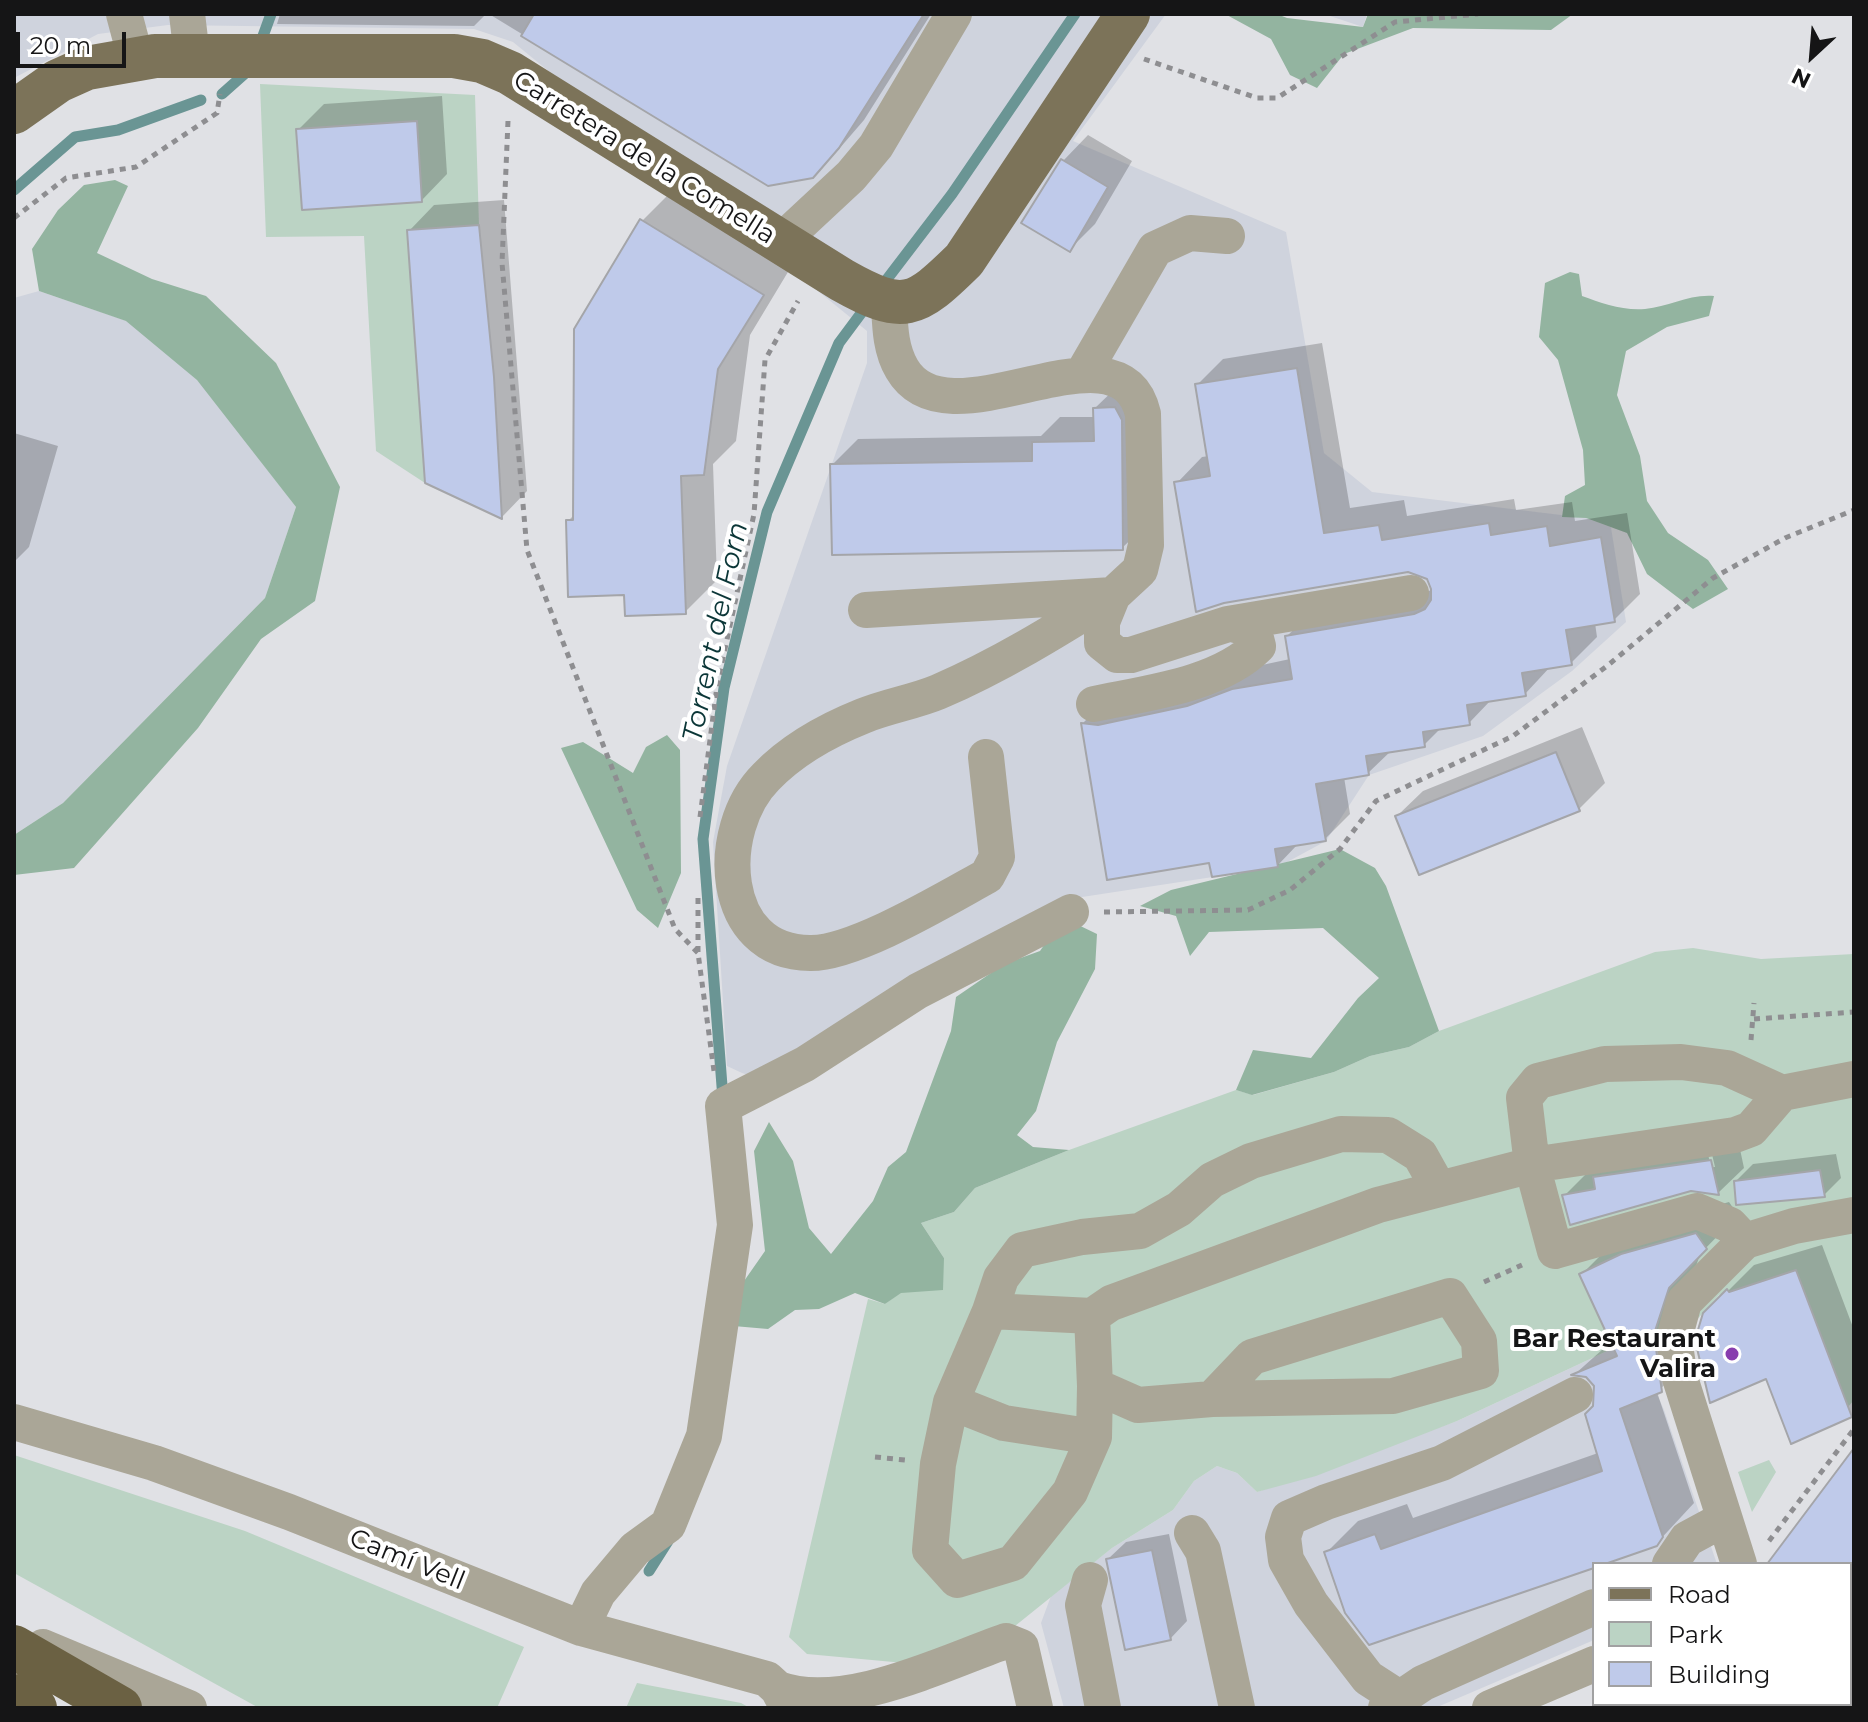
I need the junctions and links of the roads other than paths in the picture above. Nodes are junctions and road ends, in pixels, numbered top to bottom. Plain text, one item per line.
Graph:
1 (124, 14) edge
2 (187, 14) edge
3 (954, 14) edge
4 (1119, 30) edge
5 (233, 56) junction
6 (136, 59) junction
7 (14, 112) edge
8 (1227, 236) dead end
9 (778, 244) junction
10 (876, 297) junction
11 (1082, 375) junction
12 (1411, 593) dead end
13 (1113, 595) junction
14 (866, 610) dead end
15 (1228, 624) junction
16 (1094, 704) dead end
17 (986, 757) dead end
18 (1071, 912) road end
19 (1854, 1079) edge
20 (1782, 1093) junction
21 (1532, 1165) junction
22 (1439, 1189) junction
23 (1854, 1215) edge
24 (1745, 1241) junction
25 (990, 1311) junction
26 (1092, 1316) junction
27 (1095, 1386) junction
28 (1575, 1395) dead end
29 (1212, 1399) junction
30 (951, 1402) junction
31 (14, 1422) edge
32 (1094, 1437) junction
33 (1724, 1519) junction
34 (1192, 1533) dead end
35 (1750, 1558) edge
36 (1671, 1562) edge
37 (1090, 1580) dead end
38 (1592, 1608) edge
39 (581, 1628) junction
40 (14, 1637) edge
41 (14, 1647) edge
42 (1592, 1665) edge
43 (14, 1696) edge
44 (783, 1699) edge
45 (836, 1701) edge
46 (1393, 1703) edge
47 (35, 1708) edge
48 (120, 1708) edge
49 (189, 1708) edge
50 (1035, 1708) edge
51 (1103, 1708) edge
52 (1237, 1708) edge
53 (1490, 1708) edge

1 - 6 street
2 - 5 street
3 - 9 street
4 - 10 main road
5 - 6 main road, Carretera de la Comella
5 - 9 main road, Carretera de la Comella
6 - 7 main road, Carretera de la Comella
8 - 11 street
9 - 10 main road, Carretera de la Comella
10 - 11 street
11 - 13 street
12 - 15 street
13 - 14 street
13 - 15 street
13 - 17 street
15 - 16 street
18 - 39 street
19 - 20 street
20 - 21 street
20 - 21 street
21 - 22 street
21 - 24 street
22 - 25 street
22 - 26 street
23 - 24 street
24 - 33 street
25 - 26 street
25 - 30 street
26 - 27 street
27 - 29 street
27 - 32 street
28 - 46 street
29 - 29 street
30 - 32 street
30 - 32 street
31 - 39 street, Camí Vell
33 - 35 street
33 - 36 street
34 - 52 street
37 - 51 street
38 - 46 street
39 - 44 street, Camí Vell
40 - 49 street
41 - 48 highway
42 - 53 street
43 - 47 highway
44 - 45 street, Camí Vell
45 - 50 street, Camí Vell

